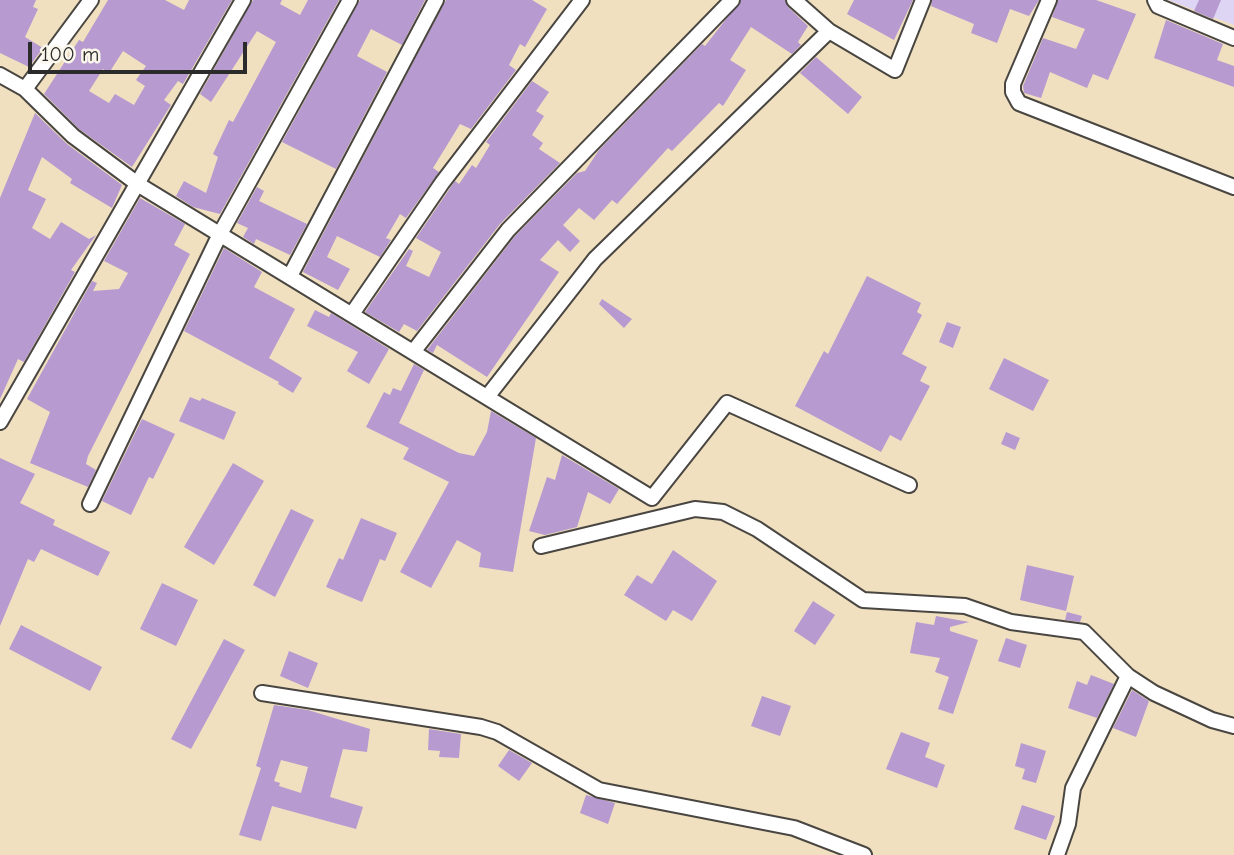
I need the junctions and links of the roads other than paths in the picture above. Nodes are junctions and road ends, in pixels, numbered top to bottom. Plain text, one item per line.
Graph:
1 (91, 0) edge
2 (243, 0) edge
3 (350, 0) edge
4 (419, 0) edge
5 (582, 0) edge
6 (733, 0) edge
7 (794, 0) edge
8 (923, 0) edge
9 (1049, 0) edge
10 (1155, 0) edge
11 (434, 4) edge
12 (829, 31) junction
13 (1234, 38) edge
14 (0, 75) edge
15 (25, 89) junction
16 (139, 185) junction
17 (1234, 187) edge
18 (220, 234) junction
19 (290, 276) junction
20 (352, 314) junction
21 (414, 352) junction
22 (487, 397) junction
23 (0, 422) edge
24 (909, 485) dead end
25 (90, 504) dead end
26 (541, 546) dead end
27 (1128, 676) junction
28 (262, 693) dead end
29 (1234, 726) edge
30 (864, 855) edge
31 (1057, 855) edge

1 - 15 street
2 - 16 street
3 - 18 street
4 - 11 street
5 - 20 street
6 - 21 street
7 - 12 street
8 - 12 street
9 - 17 street
10 - 13 street
11 - 19 street
12 - 22 street
14 - 15 street
15 - 16 street
16 - 18 street
16 - 23 street
18 - 19 street
18 - 25 street
19 - 20 street
20 - 21 street
21 - 22 street
22 - 24 street
26 - 27 street
27 - 29 street
27 - 31 street
28 - 30 street

